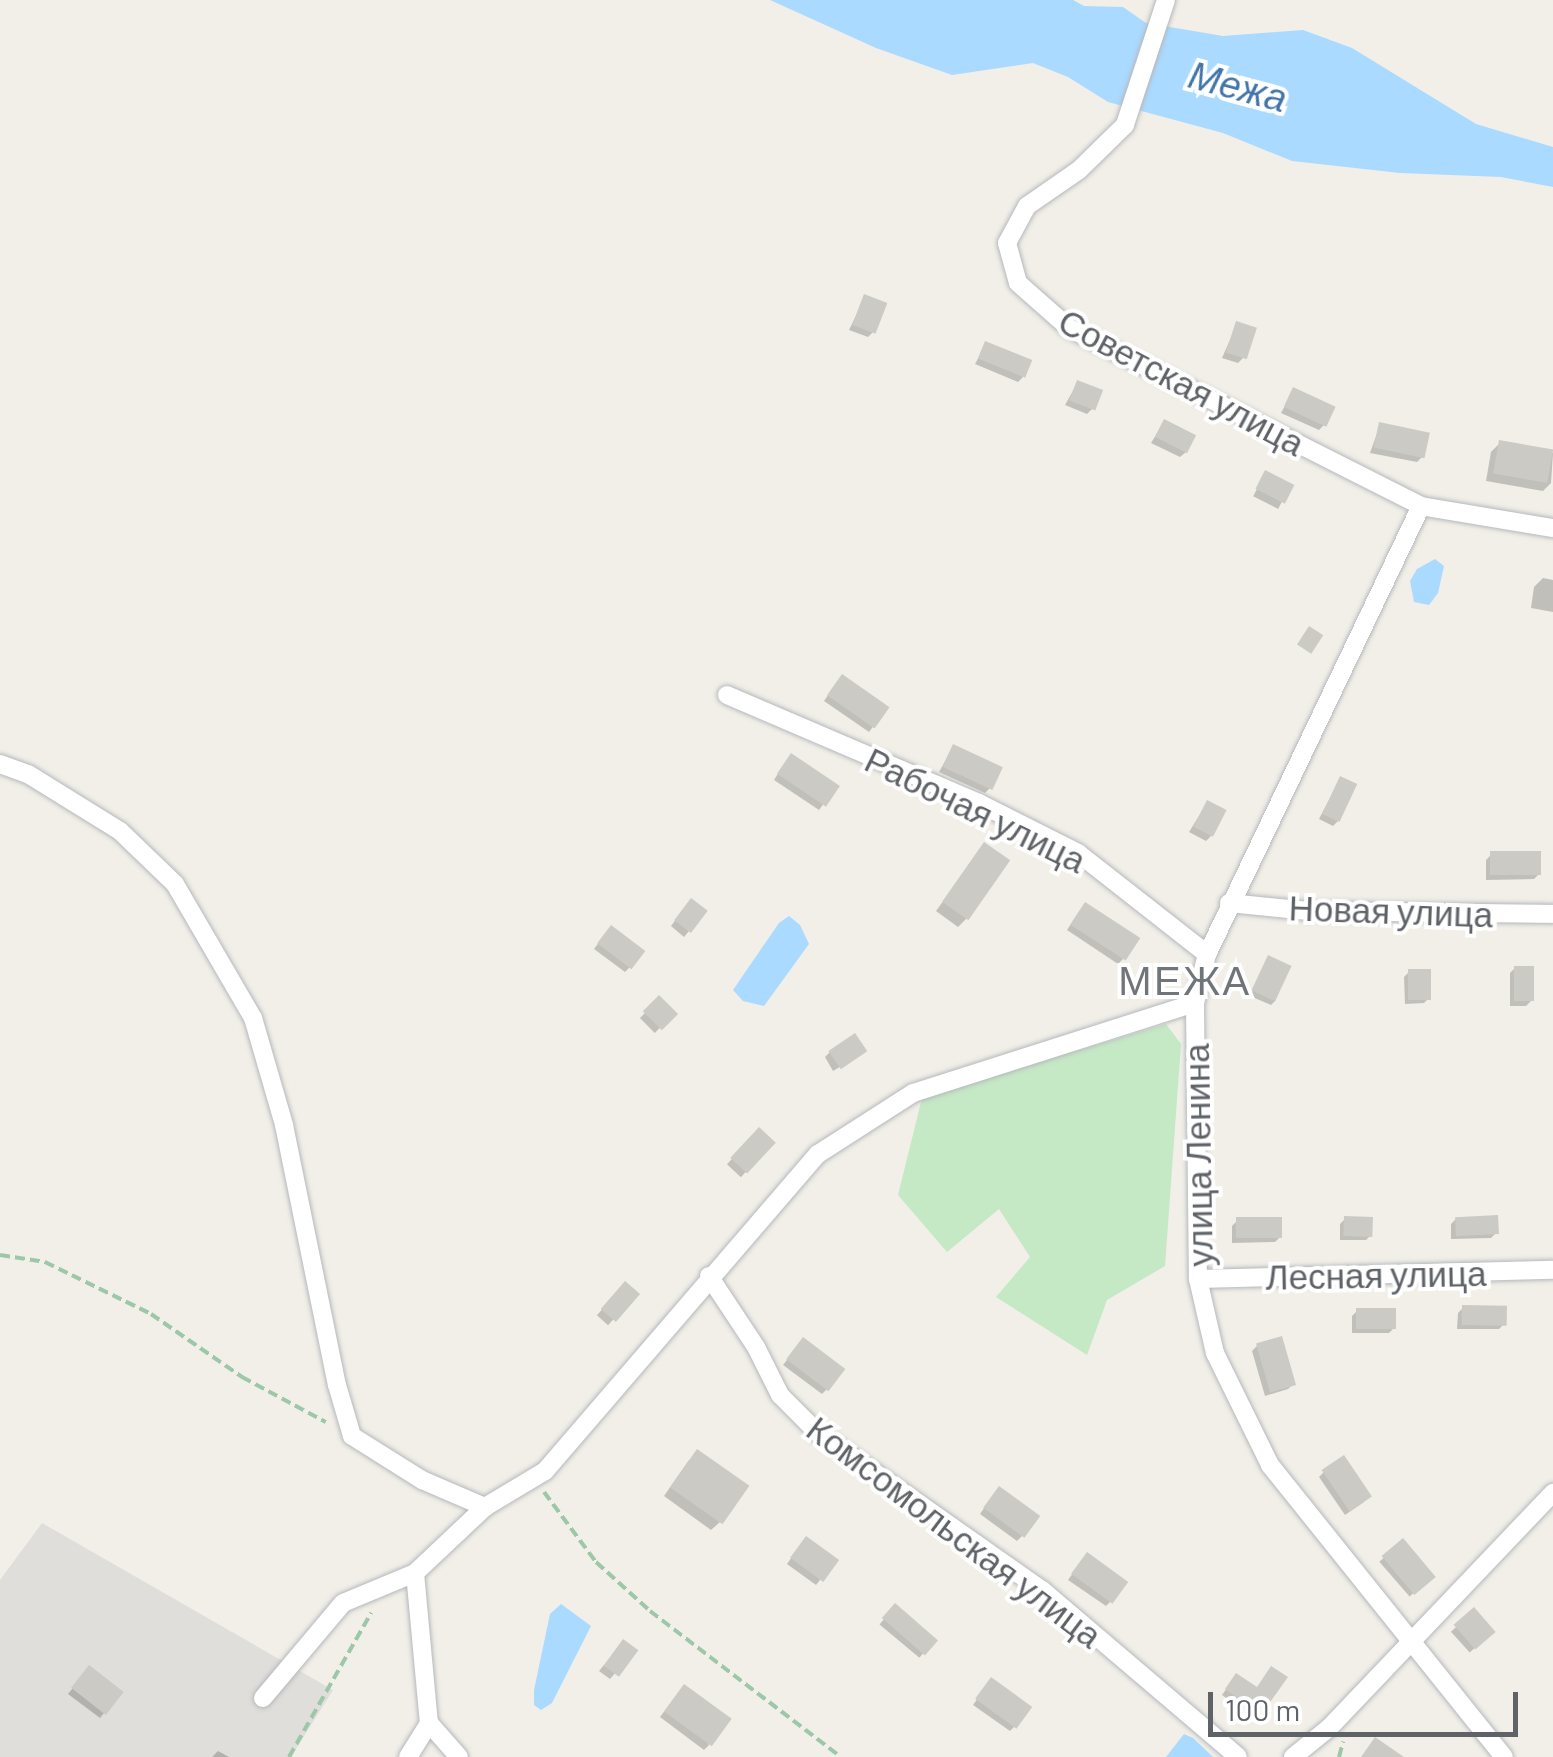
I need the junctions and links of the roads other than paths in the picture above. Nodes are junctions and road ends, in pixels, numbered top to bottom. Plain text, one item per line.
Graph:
1 (1164, 4) edge
2 (1422, 506) junction
3 (1553, 528) edge
4 (727, 695) dead end
5 (0, 764) edge
6 (1229, 903) junction
7 (1553, 914) edge
8 (1207, 954) junction
9 (1194, 1003) junction
10 (1553, 1270) edge
11 (709, 1276) junction
12 (1198, 1279) junction
13 (1553, 1493) edge
14 (485, 1507) junction
15 (415, 1573) junction
16 (1408, 1640) junction
17 (263, 1698) dead end
18 (429, 1723) junction
19 (408, 1757) edge
20 (459, 1757) edge
21 (1238, 1757) edge
22 (1292, 1757) edge
23 (1504, 1757) edge

1 - 2 street, Советская улица
2 - 3 street, Советская улица
2 - 6 street, улица Ленина
4 - 8 street, Рабочая улица
5 - 14 street
6 - 7 street, Новая улица
6 - 8 street, улица Ленина
8 - 9 street, улица Ленина
9 - 11 street
9 - 12 street, улица Ленина
10 - 12 street, Лесная улица
11 - 14 street
11 - 21 street, Комсомольская улица
12 - 16 street, улица Ленина
13 - 16 street
14 - 15 street
15 - 17 street
15 - 18 street
16 - 22 street
16 - 23 street, улица Ленина
18 - 19 street
18 - 20 street

